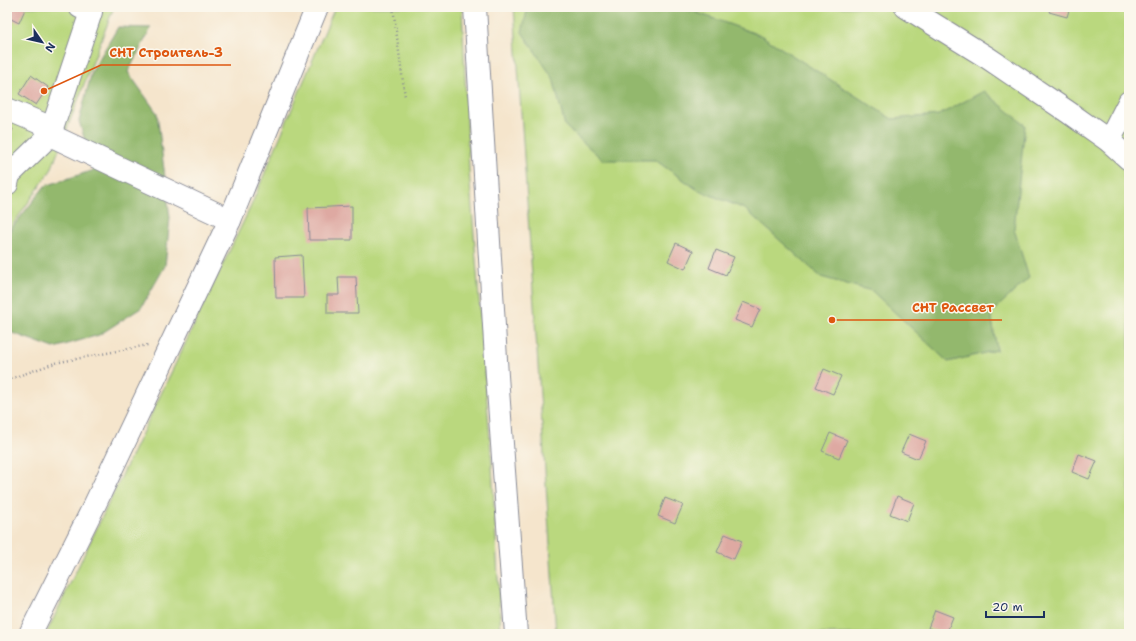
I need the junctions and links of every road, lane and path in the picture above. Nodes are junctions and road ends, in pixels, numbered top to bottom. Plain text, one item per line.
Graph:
1 (80, 7) edge
2 (317, 7) edge
3 (393, 7) edge
4 (475, 7) edge
5 (906, 7) edge
6 (405, 97) dead end
7 (1129, 102) edge
8 (7, 109) edge
9 (51, 131) junction
10 (1109, 140) junction
11 (1129, 159) edge
12 (7, 184) edge
13 (230, 220) junction
14 (172, 340) junction
15 (7, 380) edge
16 (30, 634) edge
17 (516, 634) edge

1 - 9 street
2 - 13 street
3 - 6 path
4 - 17 street
5 - 10 street
7 - 10 street
8 - 9 street
9 - 12 street
9 - 13 street
10 - 11 street
13 - 14 street
14 - 15 path
14 - 16 street

